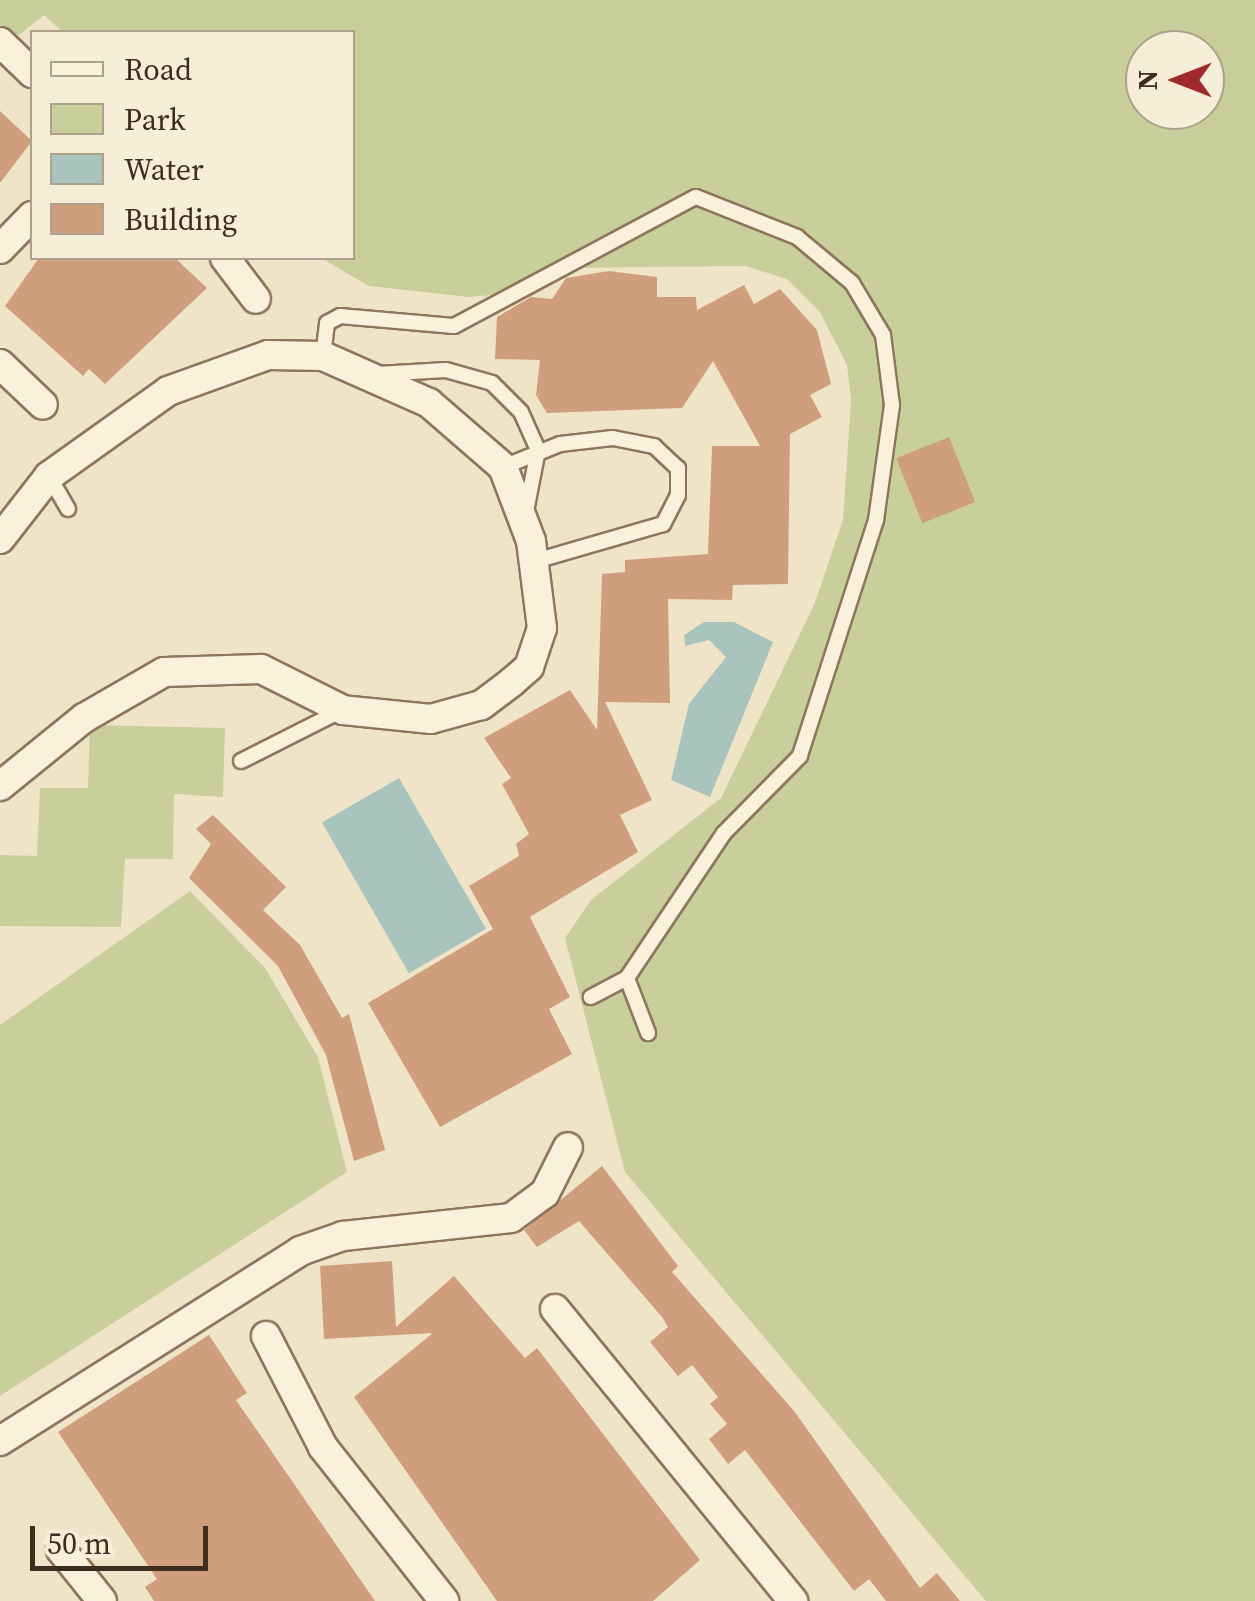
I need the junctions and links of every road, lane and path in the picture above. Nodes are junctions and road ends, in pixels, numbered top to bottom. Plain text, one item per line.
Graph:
1 (30, 218) edge
2 (0, 249) edge
3 (226, 260) edge
4 (256, 300) dead end
5 (323, 356) junction
6 (0, 364) edge
7 (366, 374) junction
8 (43, 405) dead end
9 (538, 450) junction
10 (503, 467) junction
11 (49, 476) junction
12 (68, 509) dead end
13 (524, 518) junction
14 (0, 540) edge
15 (536, 561) junction
16 (343, 710) junction
17 (241, 761) dead end
18 (5, 770) edge
19 (627, 978) junction
20 (591, 997) dead end
21 (648, 1033) dead end
22 (568, 1147) dead end
23 (555, 1308) dead end
24 (266, 1336) dead end
25 (0, 1441) edge
26 (61, 1550) dead end
27 (102, 1601) edge
28 (444, 1601) edge
29 (793, 1601) edge

1 - 2 street
3 - 4 street
5 - 7 street
5 - 11 street
5 - 19 lane
6 - 8 street
7 - 9 lane
7 - 10 street
9 - 10 lane
9 - 13 lane
9 - 15 lane
10 - 13 street
11 - 12 lane
11 - 14 street
13 - 15 street
15 - 16 street
16 - 17 lane
16 - 18 street
19 - 20 lane
19 - 21 lane
22 - 25 street
23 - 29 street
24 - 28 street
26 - 27 street

